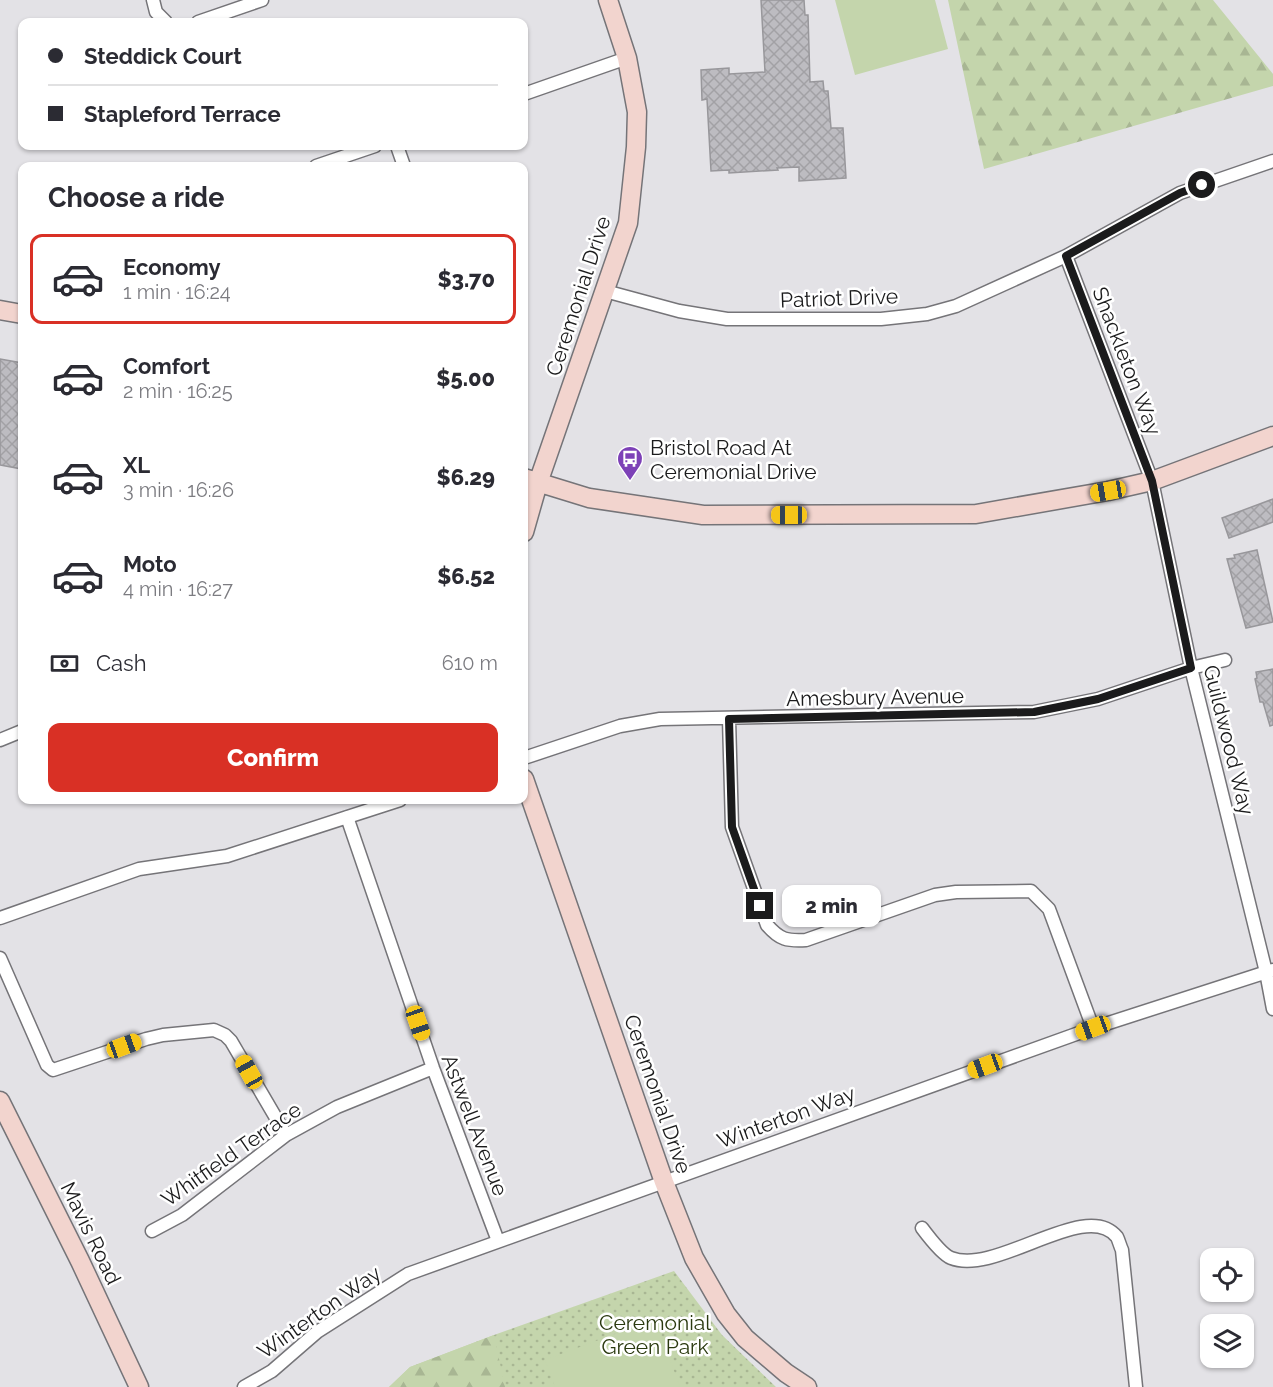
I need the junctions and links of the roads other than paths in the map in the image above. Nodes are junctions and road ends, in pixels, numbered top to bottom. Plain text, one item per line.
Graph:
1 (153, 0) edge
2 (262, 0) edge
3 (608, 0) edge
4 (162, 18) edge
5 (210, 18) edge
6 (627, 58) junction
7 (528, 93) edge
8 (363, 150) edge
9 (1273, 161) edge
10 (328, 162) edge
11 (1066, 256) junction
12 (605, 291) junction
13 (0, 310) edge
14 (18, 313) edge
15 (1273, 436) edge
16 (531, 481) edge
17 (1152, 481) junction
18 (528, 503) edge
19 (1225, 660) dead end
20 (1191, 668) junction
21 (729, 719) junction
22 (18, 733) edge
23 (0, 740) edge
24 (528, 757) edge
25 (528, 791) edge
26 (387, 804) edge
27 (346, 817) junction
28 (0, 918) edge
29 (0, 958) edge
30 (1270, 971) edge
31 (1273, 1009) edge
32 (1093, 1028) junction
33 (433, 1068) junction
34 (0, 1101) edge
35 (286, 1135) junction
36 (664, 1182) junction
37 (922, 1228) dead end
38 (152, 1232) dead end
39 (498, 1241) junction
40 (139, 1387) edge
41 (244, 1387) edge
42 (807, 1387) edge
43 (1136, 1387) edge

1 - 4 street
2 - 5 street
3 - 6 street, Ceremonial Drive
6 - 7 street
6 - 12 street, Ceremonial Drive
8 - 10 street
9 - 11 street, Patriot Drive
11 - 12 street, Patriot Drive
11 - 17 street, Shackleton Way
12 - 16 street, Ceremonial Drive
13 - 14 street
15 - 17 street
16 - 17 street
16 - 18 street, Ceremonial Drive
17 - 20 street, Guildwood Way
19 - 20 street, Amesbury Avenue
20 - 21 street, Amesbury Avenue
20 - 30 street, Guildwood Way
21 - 24 street, Amesbury Avenue
21 - 32 street
22 - 23 street
25 - 36 street, Ceremonial Drive
26 - 27 street
27 - 28 street
27 - 33 street, Astwell Avenue
29 - 35 street
30 - 31 street, Guildwood Way
30 - 32 street, Winterton Way
32 - 36 street, Winterton Way
33 - 35 street, Whitfield Terrace
33 - 39 street, Astwell Avenue
34 - 40 street, Mavis Road
35 - 38 street, Whitfield Terrace
36 - 39 street, Winterton Way
36 - 42 street, Ceremonial Drive
37 - 43 street
39 - 41 street, Winterton Way

